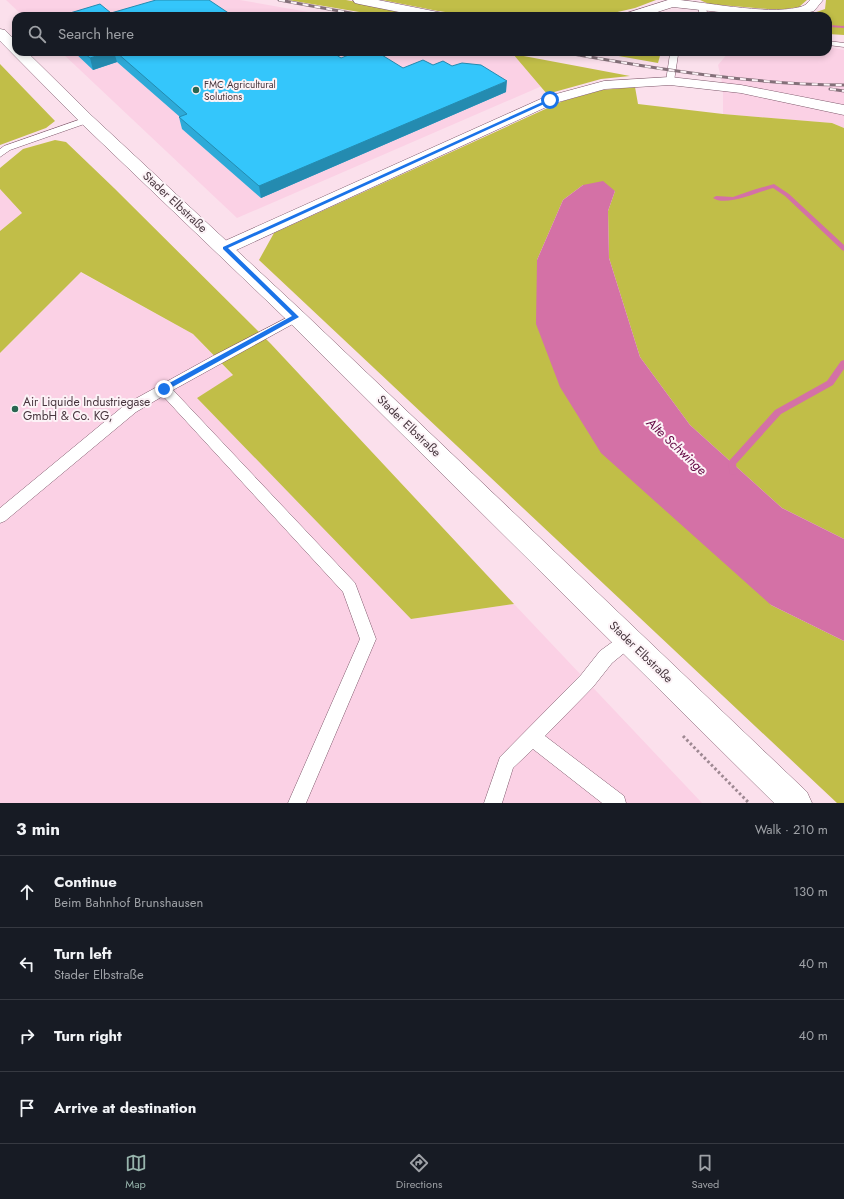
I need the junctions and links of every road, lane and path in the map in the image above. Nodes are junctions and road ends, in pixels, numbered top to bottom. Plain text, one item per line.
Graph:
1 (359, 0) edge
2 (817, 0) edge
3 (674, 2) edge
4 (703, 11) edge
5 (418, 12) edge
6 (644, 12) edge
7 (724, 12) edge
8 (793, 12) edge
9 (0, 33) edge
10 (832, 44) edge
11 (12, 45) edge
12 (844, 45) edge
13 (23, 56) edge
14 (674, 56) edge
15 (670, 81) junction
16 (844, 110) edge
17 (87, 120) junction
18 (0, 154) edge
19 (225, 248) junction
20 (296, 317) junction
21 (164, 389) junction
22 (0, 518) edge
23 (628, 640) junction
24 (532, 737) junction
25 (297, 803) edge
26 (493, 803) edge
27 (617, 803) edge
28 (796, 803) edge

1 - 5 street
2 - 8 street
3 - 4 street
3 - 6 street
4 - 7 street
9 - 11 street
10 - 12 lane
13 - 17 street, Stader Elbstraße
14 - 15 lane
15 - 16 street
15 - 19 street
17 - 18 lane
17 - 19 street, Stader Elbstraße
19 - 20 street, Stader Elbstraße
20 - 21 lane
20 - 23 street, Stader Elbstraße
21 - 22 lane
21 - 25 lane
23 - 24 lane
23 - 28 street, Stader Elbstraße
24 - 26 lane
24 - 27 lane

